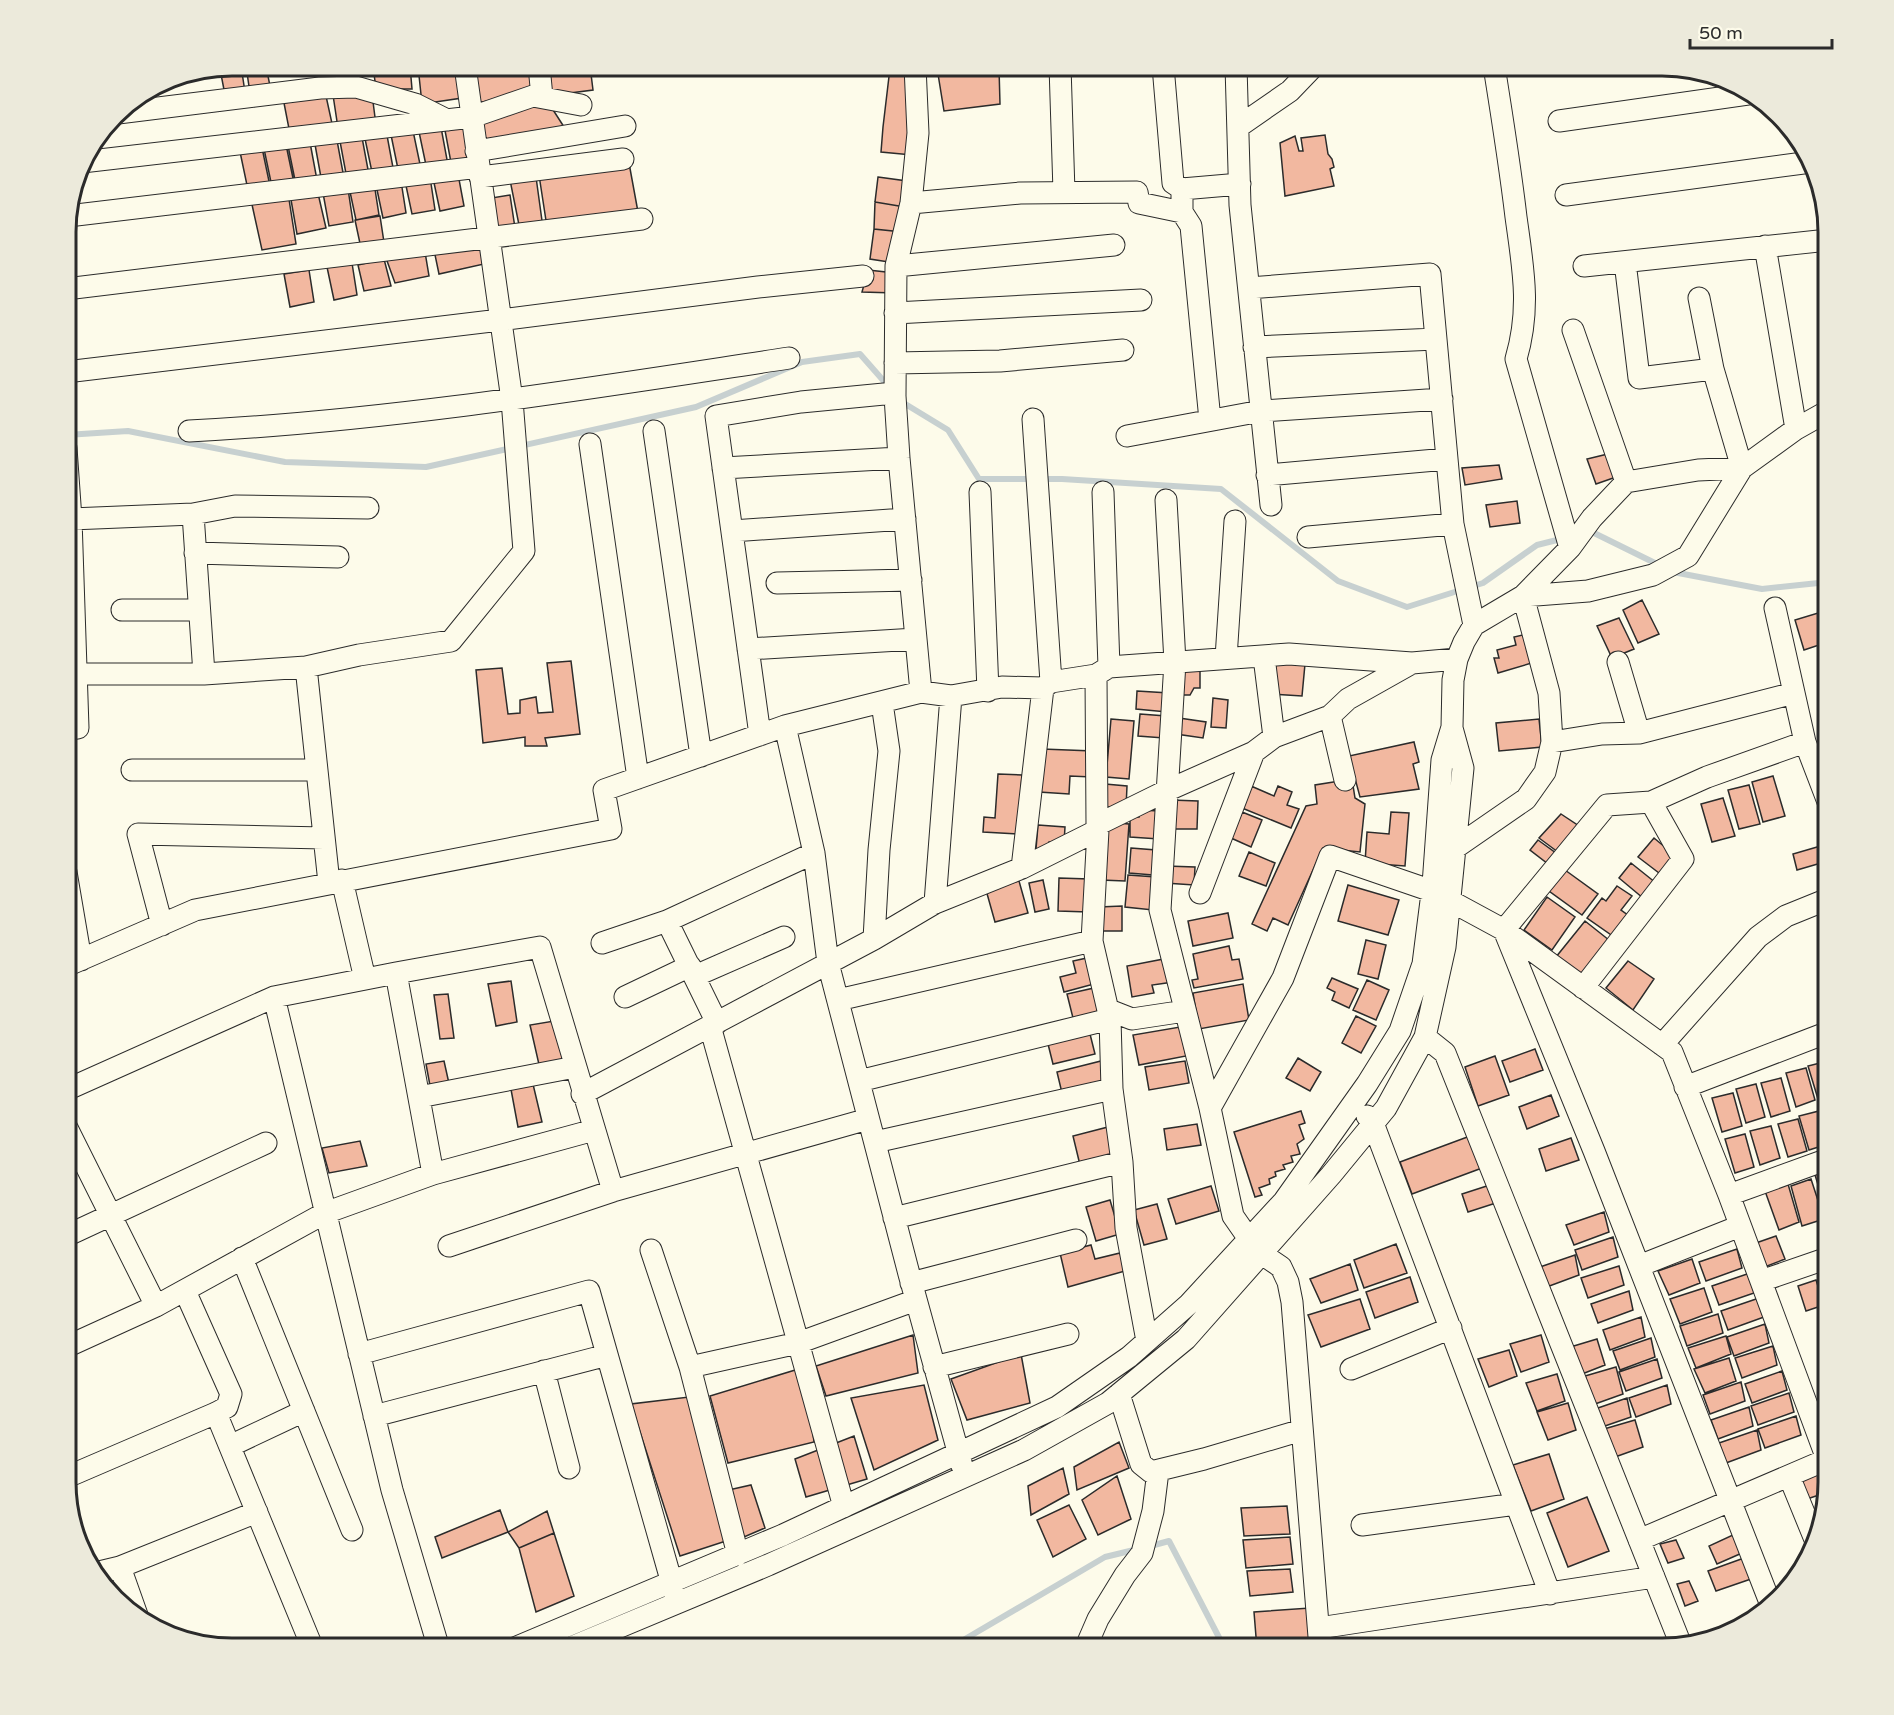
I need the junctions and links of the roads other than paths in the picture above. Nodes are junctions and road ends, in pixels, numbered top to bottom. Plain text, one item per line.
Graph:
1 (1060, 76) edge
2 (1164, 76) edge
3 (1236, 76) edge
4 (1304, 76) edge
5 (1496, 76) edge
6 (466, 77) edge
7 (540, 77) edge
8 (915, 77) edge
9 (1735, 96) edge
10 (542, 97) junction
11 (581, 105) dead end
12 (136, 111) edge
13 (472, 117) junction
14 (447, 120) junction
15 (1559, 122) dead end
16 (626, 126) dead end
17 (1238, 127) junction
18 (623, 159) dead end
19 (95, 161) edge
20 (1801, 163) edge
21 (478, 165) junction
22 (1240, 184) junction
23 (1182, 189) junction
24 (1064, 192) junction
25 (1566, 195) dead end
26 (911, 203) junction
27 (1182, 212) junction
28 (78, 215) edge
29 (642, 219) dead end
30 (488, 239) junction
31 (1817, 241) edge
32 (1114, 244) dead end
33 (1765, 246) junction
34 (1625, 262) junction
35 (897, 266) junction
36 (1584, 266) dead end
37 (863, 276) dead end
38 (77, 288) edge
39 (1249, 288) junction
40 (1699, 298) dead end
41 (1141, 300) dead end
42 (895, 313) junction
43 (500, 320) junction
44 (1574, 330) dead end
45 (1436, 339) junction
46 (1254, 347) junction
47 (1123, 350) dead end
48 (789, 358) dead end
49 (1713, 369) junction
50 (77, 371) edge
51 (895, 384) junction
52 (1442, 399) junction
53 (512, 400) junction
54 (1261, 411) junction
55 (1817, 417) edge
56 (1033, 419) dead end
57 (1210, 420) junction
58 (1796, 429) junction
59 (654, 430) dead end
60 (189, 431) dead end
61 (1127, 436) dead end
62 (590, 444) dead end
63 (899, 458) junction
64 (1447, 459) junction
65 (723, 468) junction
66 (1742, 468) junction
67 (1267, 475) junction
68 (1626, 482) junction
69 (980, 492) dead end
70 (1103, 492) dead end
71 (1166, 500) dead end
72 (1270, 505) dead end
73 (368, 508) dead end
74 (193, 514) junction
75 (77, 519) edge
76 (905, 519) junction
77 (1235, 520) dead end
78 (1453, 524) junction
79 (732, 531) junction
80 (1308, 537) dead end
81 (1570, 548) junction
82 (195, 554) junction
83 (338, 557) dead end
84 (910, 580) junction
85 (777, 583) dead end
86 (1523, 596) junction
87 (1774, 609) dead end
88 (122, 610) dead end
89 (199, 610) junction
90 (1474, 625) junction
91 (916, 639) junction
92 (748, 649) junction
93 (1264, 657) junction
94 (1226, 658) junction
95 (1456, 659) junction
96 (1175, 662) junction
97 (1618, 662) dead end
98 (1412, 663) junction
99 (306, 667) junction
100 (1103, 671) junction
101 (77, 674) edge
102 (204, 674) junction
103 (1047, 685) junction
104 (988, 691) junction
105 (921, 692) junction
106 (1794, 693) junction
107 (951, 696) junction
108 (77, 701) edge
109 (882, 703) junction
110 (1330, 716) junction
111 (785, 726) junction
112 (1452, 727) junction
113 (77, 728) edge
114 (1639, 733) junction
115 (760, 735) junction
116 (1274, 737) junction
117 (1552, 742) junction
118 (1805, 742) junction
119 (1254, 752) junction
120 (701, 756) junction
121 (132, 770) dead end
122 (316, 770) junction
123 (1817, 773) edge
124 (638, 778) junction
125 (1345, 780) dead end
126 (1166, 791) junction
127 (1651, 802) junction
128 (1098, 827) junction
129 (324, 837) junction
130 (1455, 848) junction
131 (814, 854) junction
132 (1022, 868) junction
133 (336, 881) junction
134 (1200, 893) dead end
135 (1441, 896) junction
136 (935, 903) junction
137 (1817, 903) edge
138 (668, 921) junction
139 (162, 925) junction
140 (1504, 930) junction
141 (784, 937) dead end
142 (874, 939) junction
143 (1092, 941) junction
144 (602, 943) dead end
145 (77, 962) edge
146 (828, 963) junction
147 (692, 971) junction
148 (396, 973) junction
149 (365, 979) junction
150 (1584, 988) junction
151 (274, 997) junction
152 (625, 997) dead end
153 (838, 1000) junction
154 (1185, 1011) junction
155 (1110, 1019) junction
156 (713, 1025) junction
157 (1425, 1037) junction
158 (1817, 1037) edge
159 (1662, 1045) junction
160 (575, 1067) junction
161 (859, 1081) junction
162 (77, 1085) edge
163 (1685, 1087) junction
164 (1112, 1089) junction
165 (582, 1094) junction
166 (419, 1097) junction
167 (1355, 1102) junction
168 (1210, 1108) junction
169 (868, 1119) junction
170 (1373, 1123) junction
171 (594, 1130) junction
172 (874, 1142) junction
173 (266, 1143) dead end
174 (77, 1148) edge
175 (746, 1154) junction
176 (1122, 1162) junction
177 (1817, 1163) edge
178 (433, 1174) junction
179 (613, 1191) junction
180 (1729, 1195) junction
181 (325, 1213) junction
182 (111, 1215) junction
183 (894, 1218) junction
184 (1740, 1226) junction
185 (77, 1231) edge
186 (1076, 1240) dead end
187 (449, 1246) dead end
188 (1255, 1246) junction
189 (651, 1250) dead end
190 (242, 1258) junction
191 (1817, 1262) edge
192 (1639, 1266) junction
193 (1761, 1281) junction
194 (184, 1291) junction
195 (914, 1291) junction
196 (156, 1306) junction
197 (1451, 1328) junction
198 (1068, 1334) dead end
199 (1147, 1341) junction
200 (77, 1342) edge
201 (798, 1343) junction
202 (359, 1354) junction
203 (607, 1354) junction
204 (690, 1367) junction
205 (934, 1367) junction
206 (1351, 1369) dead end
207 (544, 1371) junction
208 (1119, 1394) junction
209 (304, 1411) junction
210 (216, 1413) junction
211 (374, 1416) junction
212 (1302, 1430) junction
213 (1817, 1432) edge
214 (230, 1446) junction
215 (958, 1454) junction
216 (1817, 1463) edge
217 (569, 1468) dead end
218 (1158, 1471) junction
219 (77, 1472) edge
220 (1789, 1476) junction
221 (965, 1477) junction
222 (1731, 1500) junction
223 (1516, 1504) junction
224 (844, 1507) junction
225 (256, 1512) junction
226 (1362, 1525) dead end
227 (1810, 1528) edge
228 (352, 1530) dead end
229 (1639, 1540) junction
230 (738, 1555) junction
231 (120, 1567) junction
232 (104, 1571) edge
233 (1654, 1577) junction
234 (672, 1582) junction
235 (1550, 1594) junction
236 (1768, 1596) edge
237 (132, 1601) edge
238 (678, 1603) junction
239 (1678, 1637) edge
240 (308, 1638) edge
241 (436, 1638) edge
242 (538, 1638) edge
243 (594, 1638) edge
244 (1090, 1638) edge
245 (1320, 1638) edge
246 (1325, 1638) edge

1 - 24 street
2 - 23 street
3 - 17 street
4 - 17 street
5 - 81 street
6 - 13 street
7 - 10 street
8 - 26 street
9 - 15 street
10 - 11 street
10 - 13 street
12 - 14 street
13 - 14 street
13 - 21 street
14 - 19 street
16 - 21 street
17 - 22 street
18 - 21 street
20 - 25 street
21 - 28 street
21 - 30 street
22 - 23 street
22 - 39 street
23 - 27 street
24 - 26 street
24 - 27 street
26 - 35 street
27 - 57 street
29 - 30 street
30 - 38 street
30 - 43 street
31 - 33 street
32 - 35 street
33 - 34 street
33 - 58 street
34 - 36 street
34 - 49 street
35 - 42 street
37 - 43 street
39 - 45 street
39 - 46 street
40 - 49 street
41 - 42 street
42 - 51 street
43 - 50 street
43 - 53 street
44 - 68 street
45 - 46 street
45 - 52 street
46 - 54 street
47 - 51 street
48 - 53 street
49 - 66 street
51 - 63 street
51 - 65 street
52 - 54 street
52 - 64 street
53 - 60 street
53 - 99 street
54 - 57 street
54 - 67 street
55 - 58 street
56 - 103 street
57 - 61 street
58 - 66 street
59 - 120 street
62 - 124 street
63 - 65 street
63 - 76 street
64 - 67 street
64 - 78 street
65 - 79 street
66 - 68 street
66 - 86 street
67 - 72 street
68 - 81 street
69 - 104 street
70 - 100 street
71 - 96 street
73 - 74 street
74 - 75 street
74 - 82 street
76 - 79 street
76 - 84 street
77 - 94 street
78 - 80 street
78 - 90 street
79 - 92 street
81 - 86 street
82 - 83 street
82 - 89 street
84 - 85 street
84 - 91 street
86 - 90 street
86 - 117 street
87 - 106 street
88 - 89 street
89 - 102 street
90 - 95 street
91 - 92 street
91 - 105 street
92 - 115 street
93 - 94 street
93 - 98 street
93 - 116 street
94 - 96 street
95 - 98 street
95 - 112 street
96 - 100 street
96 - 126 street
97 - 114 street
98 - 110 street
99 - 102 street
99 - 122 street
100 - 103 street
100 - 128 street
101 - 102 street
103 - 104 street
103 - 132 street
104 - 107 street
105 - 107 street
105 - 109 street
106 - 114 street
106 - 118 street
107 - 136 street
108 - 113 street
109 - 111 street
109 - 142 street
110 - 116 street
110 - 125 street
111 - 115 street
111 - 131 street
112 - 130 street
112 - 135 street
114 - 117 street
115 - 120 street
116 - 119 street
117 - 130 street
118 - 123 street
118 - 127 street
119 - 126 street
119 - 134 street
120 - 124 street
121 - 122 street
122 - 129 street
124 - 133 street
126 - 128 street
126 - 154 street
127 - 140 street
127 - 150 street
128 - 132 street
128 - 143 street
129 - 133 street
129 - 139 street
130 - 135 street
131 - 138 street
131 - 146 street
132 - 136 street
133 - 139 street
133 - 149 street
135 - 140 street
135 - 157 street
135 - 167 street
135 - 168 street
136 - 142 street
137 - 159 street
138 - 144 street
138 - 147 street
139 - 145 street
140 - 150 street
140 - 192 street
141 - 147 street
142 - 146 street
143 - 153 street
143 - 155 street
146 - 153 street
146 - 156 street
147 - 152 street
147 - 156 street
148 - 149 street
148 - 160 street
148 - 166 street
149 - 151 street
150 - 159 street
151 - 162 street
151 - 181 street
153 - 161 street
154 - 155 street
154 - 168 street
155 - 161 street
155 - 164 street
156 - 165 street
156 - 175 street
157 - 170 street
157 - 229 street
158 - 163 street
159 - 163 street
160 - 165 street
160 - 166 street
161 - 169 street
163 - 180 street
164 - 172 street
164 - 176 street
165 - 171 street
166 - 178 street
167 - 170 street
167 - 188 street
168 - 188 street
169 - 172 street
169 - 175 street
170 - 188 street
170 - 197 street
171 - 178 street
171 - 179 street
172 - 183 street
173 - 182 street
174 - 182 street
175 - 179 street
175 - 201 street
176 - 183 street
176 - 199 street
177 - 180 street
178 - 181 street
179 - 187 street
180 - 184 street
181 - 190 street
181 - 202 street
182 - 185 street
182 - 196 street
183 - 195 street
184 - 192 street
184 - 193 street
186 - 195 street
188 - 199 street
188 - 208 street
188 - 212 street
189 - 204 street
190 - 194 street
190 - 209 street
191 - 193 street
192 - 222 street
193 - 213 street
194 - 196 street
194 - 210 street
195 - 201 street
195 - 205 street
196 - 200 street
197 - 206 street
197 - 223 street
198 - 205 street
199 - 215 street
201 - 204 street
201 - 224 street
202 - 203 street
202 - 211 street
203 - 207 street
203 - 234 street
204 - 230 street
205 - 215 street
207 - 211 street
207 - 217 street
208 - 218 street
208 - 221 street
209 - 214 street
209 - 228 street
210 - 214 street
210 - 219 street
211 - 241 street
212 - 218 street
212 - 245 street
214 - 225 street
215 - 221 street
215 - 224 street
216 - 220 street
218 - 244 street
220 - 222 street
220 - 227 street
221 - 238 street
222 - 229 street
222 - 236 street
223 - 226 street
223 - 235 street
224 - 230 street
225 - 231 street
225 - 240 street
229 - 233 street
230 - 234 street
231 - 232 street
231 - 237 street
233 - 235 street
233 - 239 street
234 - 238 street
234 - 242 street
235 - 246 street
238 - 243 street

